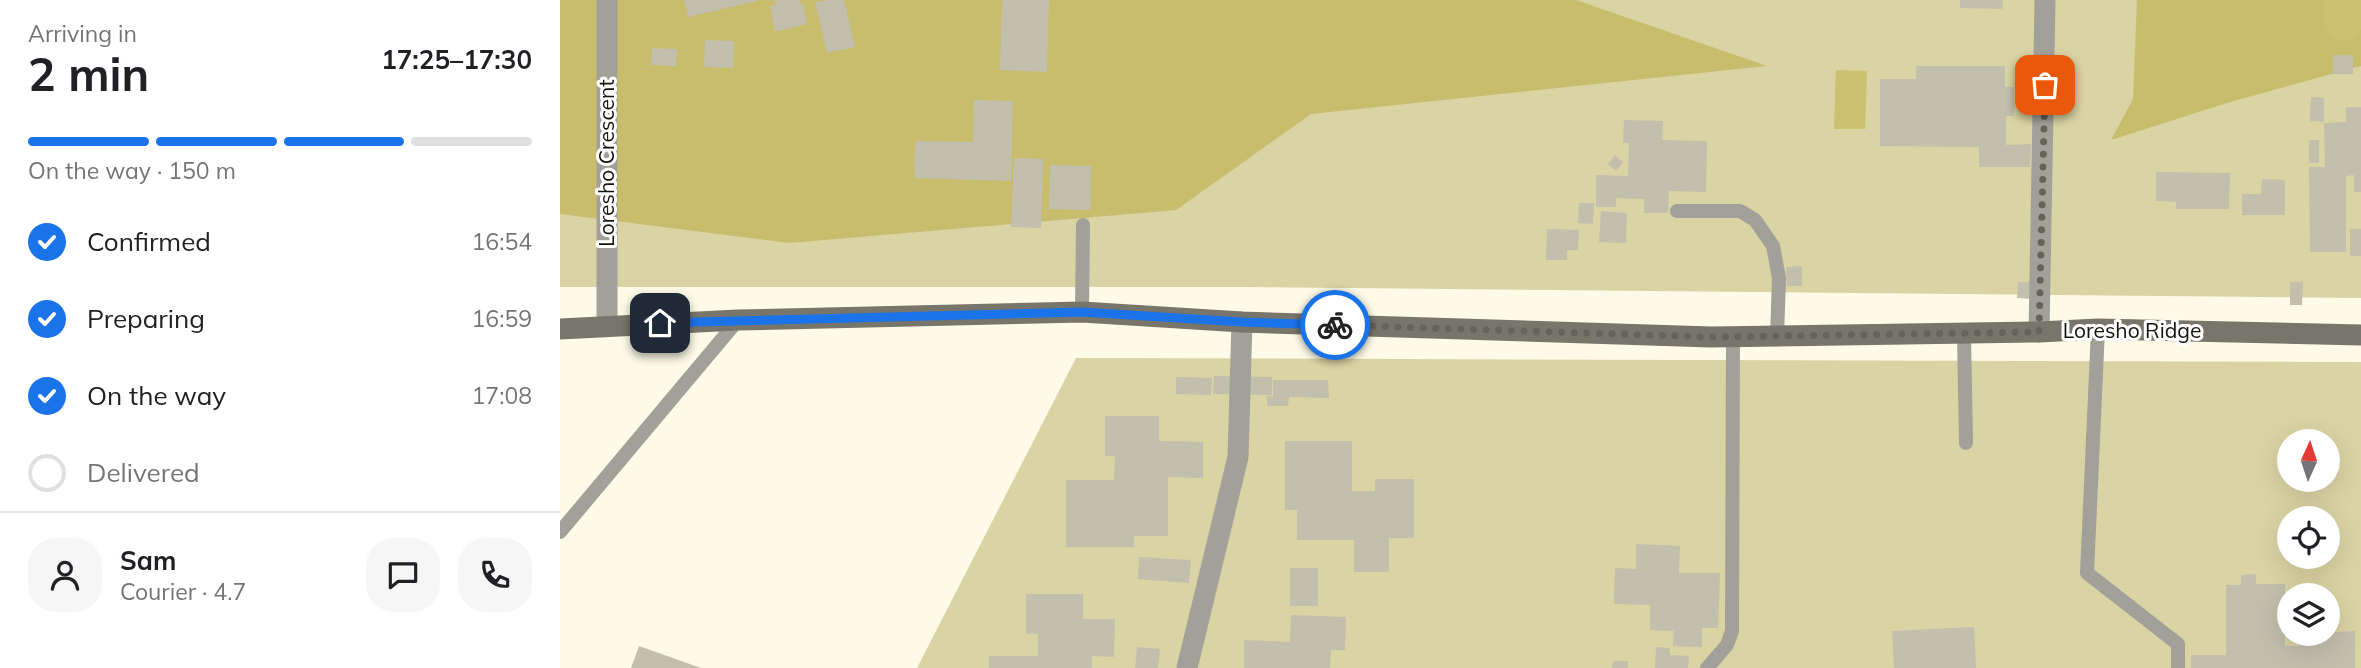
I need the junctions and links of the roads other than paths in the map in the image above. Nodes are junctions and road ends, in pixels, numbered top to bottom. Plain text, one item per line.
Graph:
1 (607, 0) edge
2 (2045, 0) edge
3 (1677, 211) dead end
4 (1083, 225) dead end
5 (1082, 312) junction
6 (738, 320) junction
7 (1242, 322) junction
8 (607, 326) junction
9 (560, 329) edge
10 (2098, 329) junction
11 (2039, 332) junction
12 (1964, 334) junction
13 (2361, 335) edge
14 (1733, 336) junction
15 (1777, 337) junction
16 (1966, 443) dead end
17 (560, 532) edge
18 (1187, 668) edge
19 (1707, 668) edge
20 (2178, 668) edge

1 - 8 street, Loresho Crescent
2 - 11 street
3 - 15 lane
4 - 5 lane
5 - 6 main road, Loresho Ridge
5 - 7 main road, Loresho Ridge
6 - 8 main road, Loresho Ridge
6 - 17 lane
7 - 14 main road, Loresho Ridge
7 - 18 street
8 - 9 main road, Loresho Ridge
10 - 11 main road, Loresho Ridge
10 - 13 main road, Loresho Ridge
10 - 20 lane
11 - 12 main road, Loresho Ridge
12 - 15 main road, Loresho Ridge
12 - 16 lane
14 - 15 main road, Loresho Ridge
14 - 19 lane

